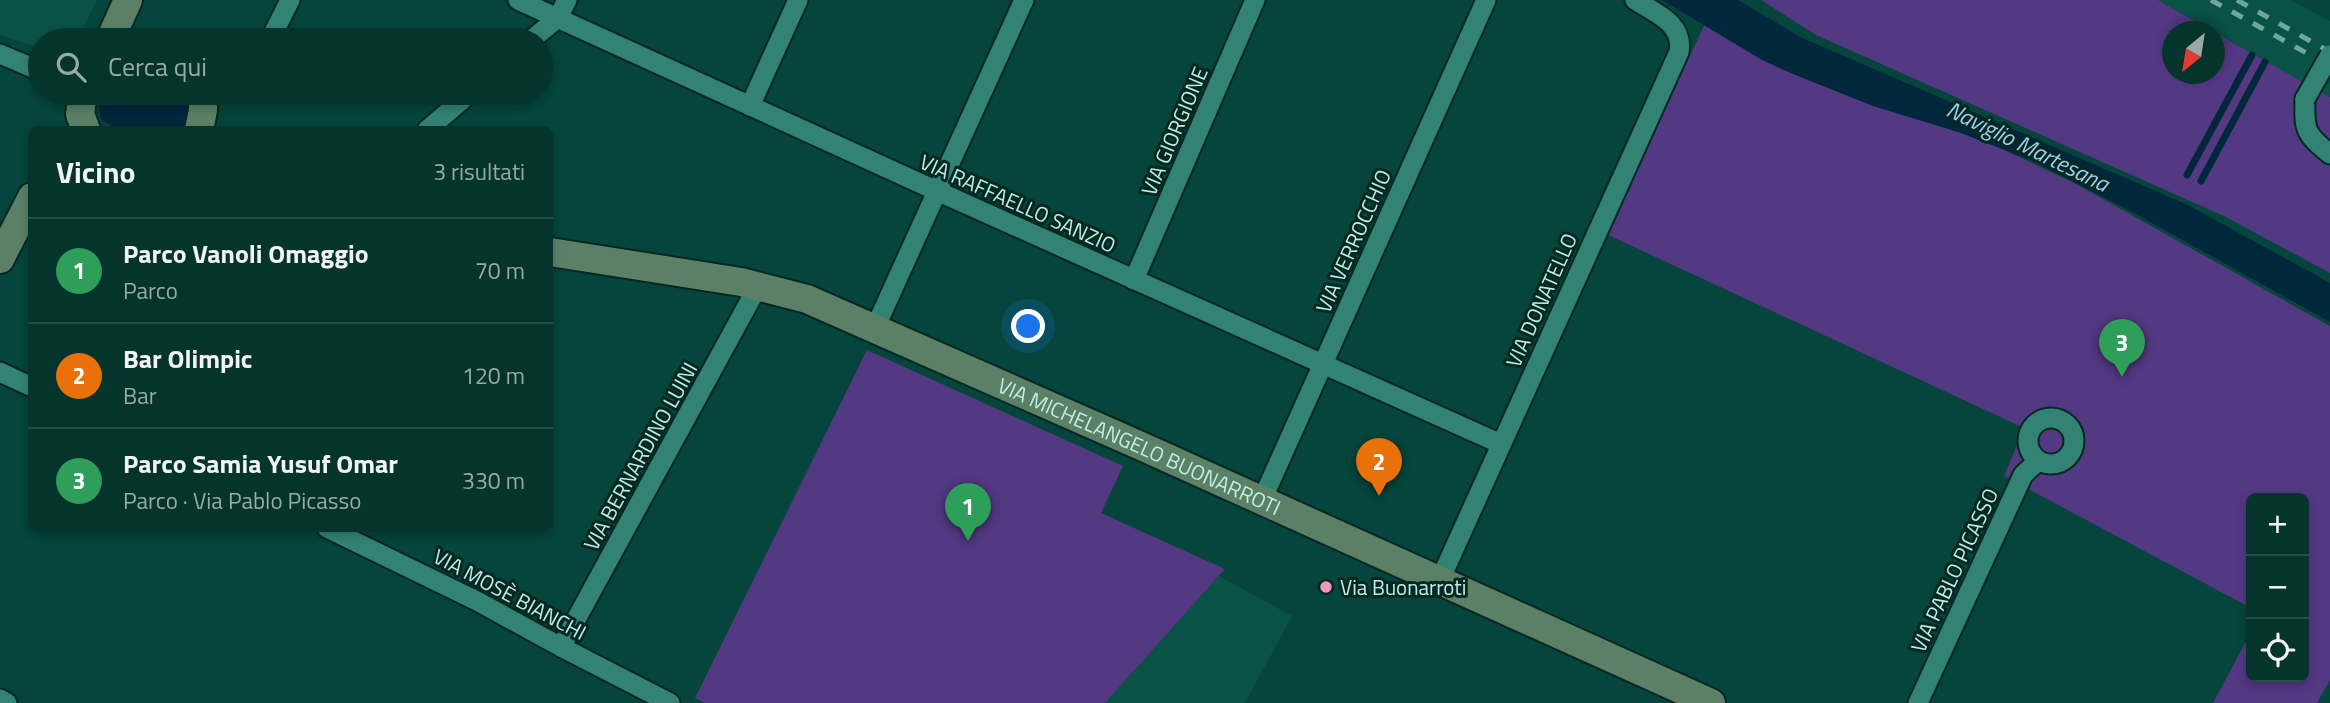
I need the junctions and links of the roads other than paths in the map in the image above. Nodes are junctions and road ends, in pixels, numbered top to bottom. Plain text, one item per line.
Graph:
1 (290, 0) edge
2 (517, 0) edge
3 (567, 0) edge
4 (798, 0) edge
5 (1024, 0) edge
6 (1255, 0) edge
7 (1486, 0) edge
8 (1635, 0) edge
9 (125, 5) edge
10 (558, 18) junction
11 (115, 28) edge
12 (126, 28) edge
13 (276, 28) edge
14 (546, 28) edge
15 (0, 54) edge
16 (2330, 55) edge
17 (28, 66) edge
18 (203, 105) edge
19 (456, 105) edge
20 (750, 106) junction
21 (200, 126) edge
22 (432, 126) edge
23 (2330, 154) edge
24 (937, 191) junction
25 (28, 205) edge
26 (553, 252) edge
27 (0, 259) edge
28 (1134, 280) junction
29 (758, 286) junction
30 (876, 328) junction
31 (1323, 364) junction
32 (0, 372) edge
33 (28, 385) edge
34 (1501, 444) junction
35 (2038, 461) dead end
36 (1262, 500) junction
37 (335, 532) edge
38 (1440, 580) junction
39 (561, 648) junction
40 (0, 699) edge
41 (7, 703) edge
42 (670, 703) edge
43 (1711, 703) edge
44 (1918, 703) edge

1 - 13 street
2 - 10 street, VIA RAFFAELLO SANZIO
3 - 10 street
4 - 20 street
5 - 24 street
6 - 28 street, VIA GIORGIONE
7 - 31 street, VIA VERROCCHIO
8 - 34 street, VIA DONATELLO
9 - 11 street
9 - 12 street
10 - 14 street
10 - 20 street, VIA RAFFAELLO SANZIO
15 - 17 street
16 - 23 street, bridge
18 - 21 street
19 - 22 street
20 - 24 street, VIA RAFFAELLO SANZIO
24 - 28 street, VIA RAFFAELLO SANZIO
24 - 30 street
25 - 27 street
26 - 29 street, VIA MICHELANGELO BUONARROTI
28 - 31 street, VIA RAFFAELLO SANZIO
29 - 30 street, VIA MICHELANGELO BUONARROTI
29 - 39 street, VIA BERNARDINO LUINI
30 - 36 street, VIA MICHELANGELO BUONARROTI
31 - 34 street, VIA RAFFAELLO SANZIO
31 - 36 street, VIA VERROCCHIO
32 - 33 street
34 - 38 street, VIA DONATELLO
35 - 44 street, VIA PABLO PICASSO
36 - 38 street, VIA MICHELANGELO BUONARROTI
37 - 39 street, VIA MOSÈ BIANCHI
38 - 43 street, VIA MICHELANGELO BUONARROTI
39 - 42 street, VIA MOSÈ BIANCHI
40 - 41 street

